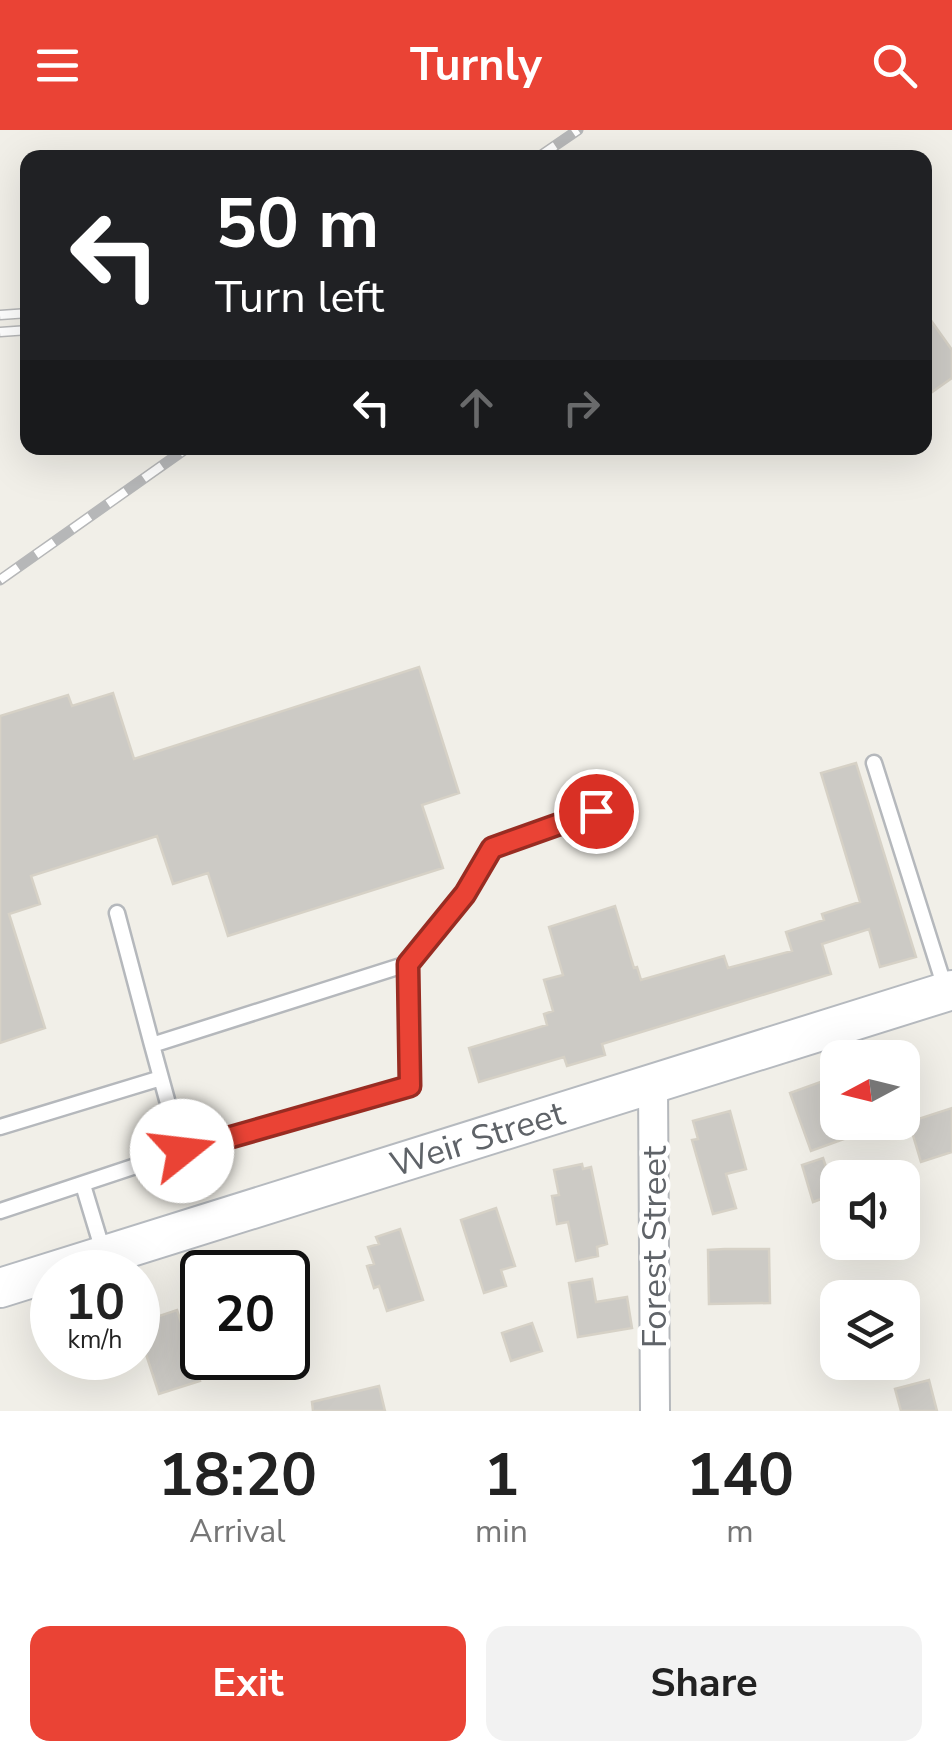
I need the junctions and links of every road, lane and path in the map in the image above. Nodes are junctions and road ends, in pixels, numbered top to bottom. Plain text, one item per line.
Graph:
1 (874, 763) dead end
2 (596, 811) dead end
3 (117, 913) dead end
4 (408, 964) junction
5 (949, 991) edge
6 (152, 1045) junction
7 (161, 1078) junction
8 (653, 1084) junction
9 (0, 1127) edge
10 (182, 1151) junction
11 (84, 1184) junction
12 (0, 1211) edge
13 (103, 1250) edge
14 (120, 1250) edge
15 (30, 1278) edge
16 (0, 1288) edge
17 (655, 1411) edge

1 - 5 lane
2 - 4 lane
3 - 6 lane
4 - 6 lane
4 - 10 lane
5 - 8 main road, Weir Street
6 - 7 lane
7 - 9 lane
7 - 10 lane
8 - 14 main road, Weir Street
8 - 17 street, Forest Street
10 - 11 lane
11 - 12 lane
11 - 13 lane
15 - 16 main road, Weir Street

